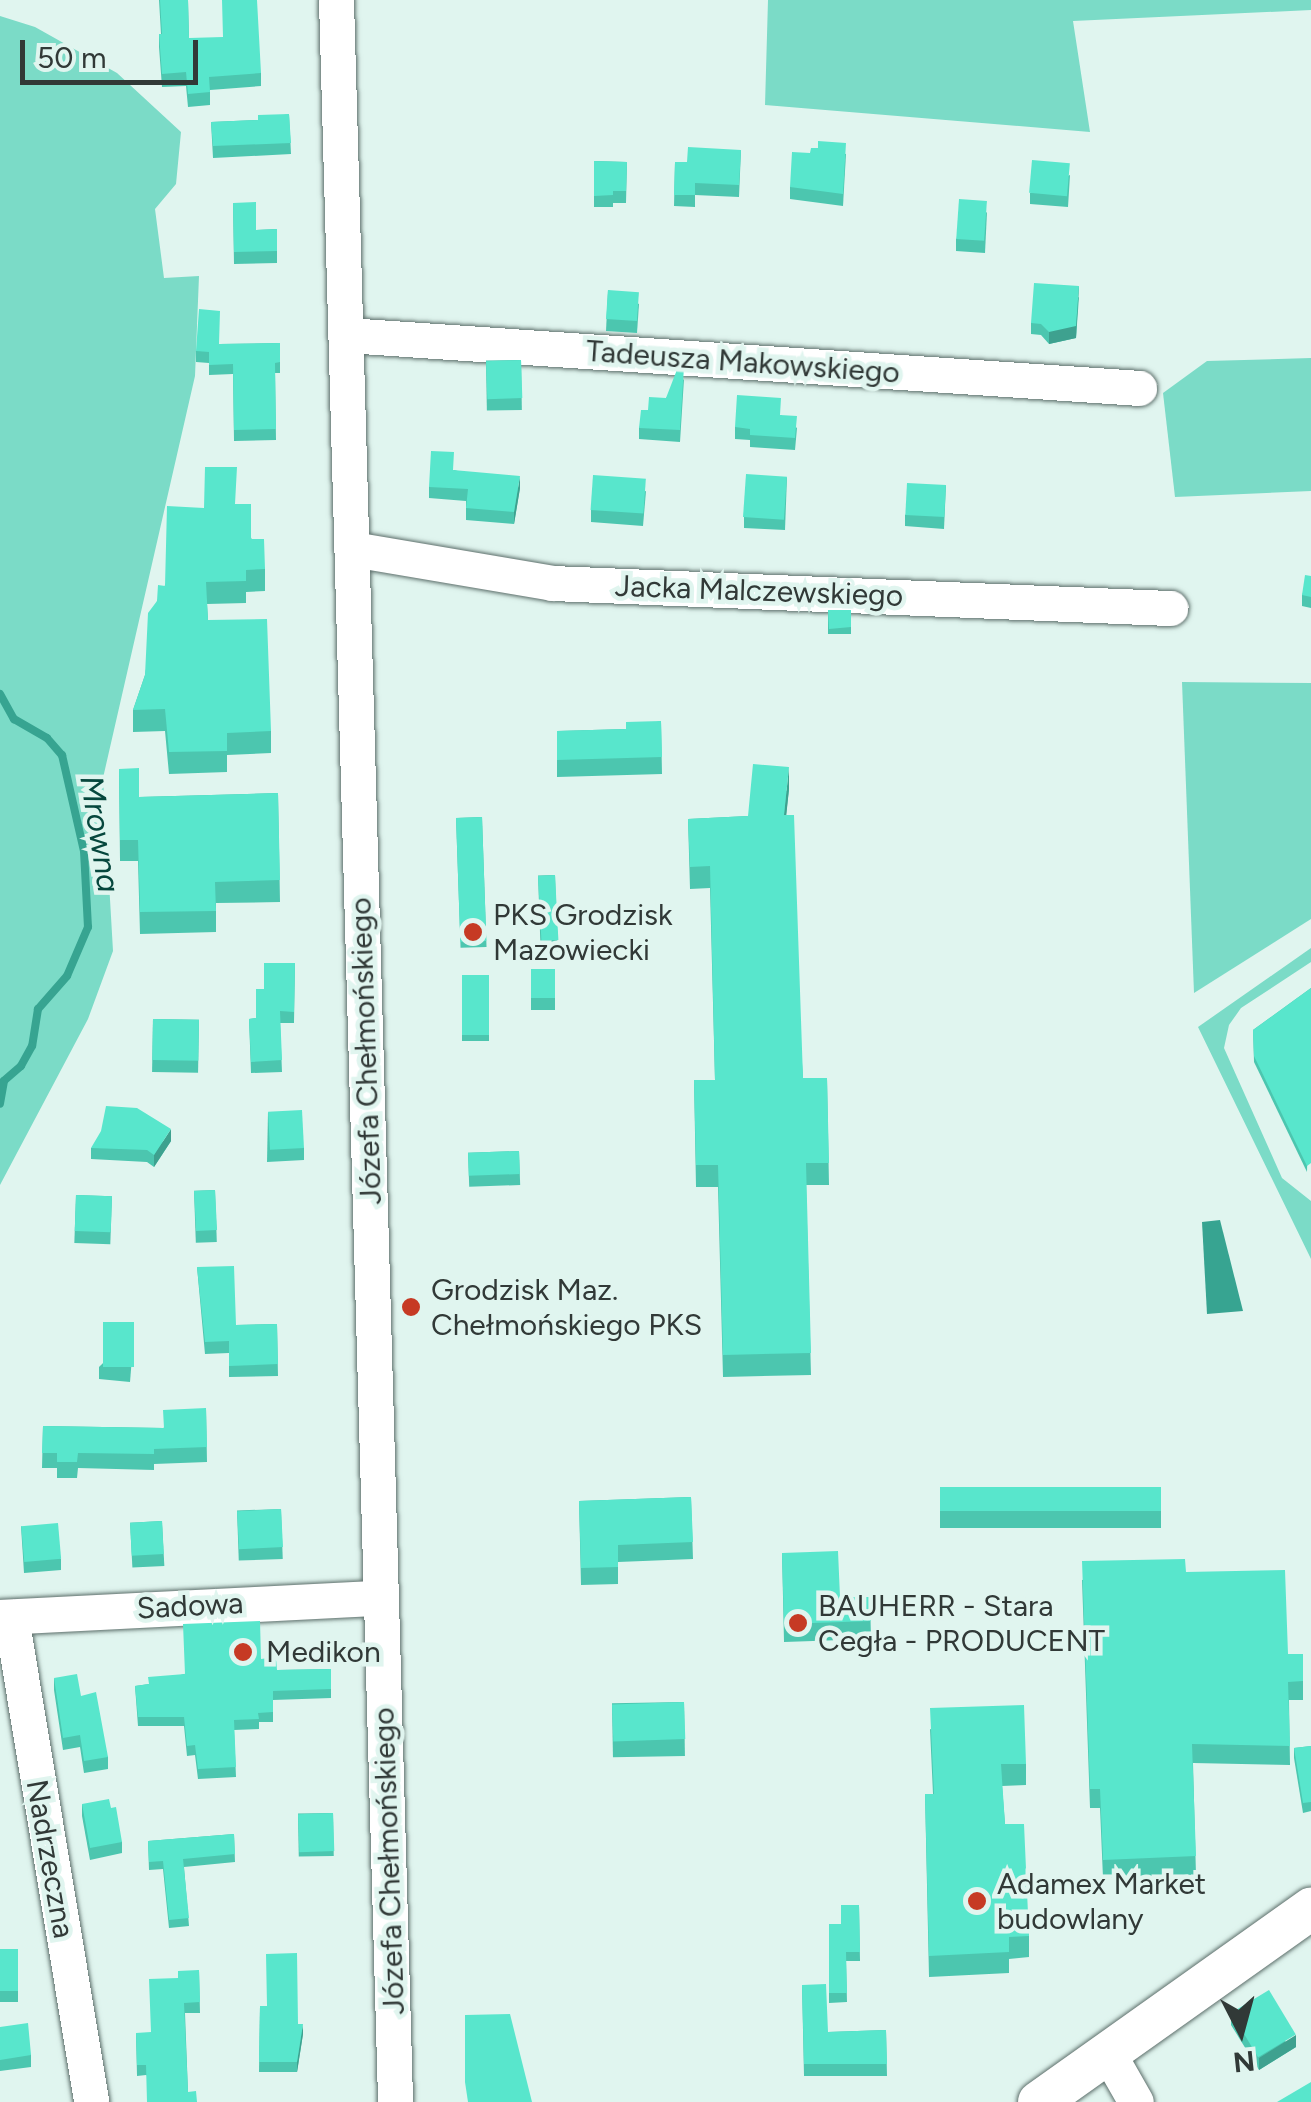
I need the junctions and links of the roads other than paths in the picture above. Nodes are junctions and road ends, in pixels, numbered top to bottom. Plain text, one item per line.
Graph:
1 (336, 0) edge
2 (346, 335) junction
3 (1140, 388) dead end
4 (352, 549) junction
5 (1170, 608) dead end
6 (381, 1598) junction
7 (6, 1617) edge
8 (1311, 1909) edge
9 (1108, 2054) junction
10 (91, 2102) edge
11 (395, 2102) edge
12 (1039, 2102) edge
13 (1136, 2102) edge

1 - 2 street, Józefa Chełmońskiego
2 - 3 street, Tadeusza Makowskiego
2 - 4 street, Józefa Chełmońskiego
4 - 5 street, Jacka Malczewskiego
4 - 6 street, Józefa Chełmońskiego
6 - 7 street, Sadowa
6 - 11 street, Józefa Chełmońskiego
7 - 10 street, Nadrzeczna
8 - 9 main road
9 - 12 main road
9 - 13 street

